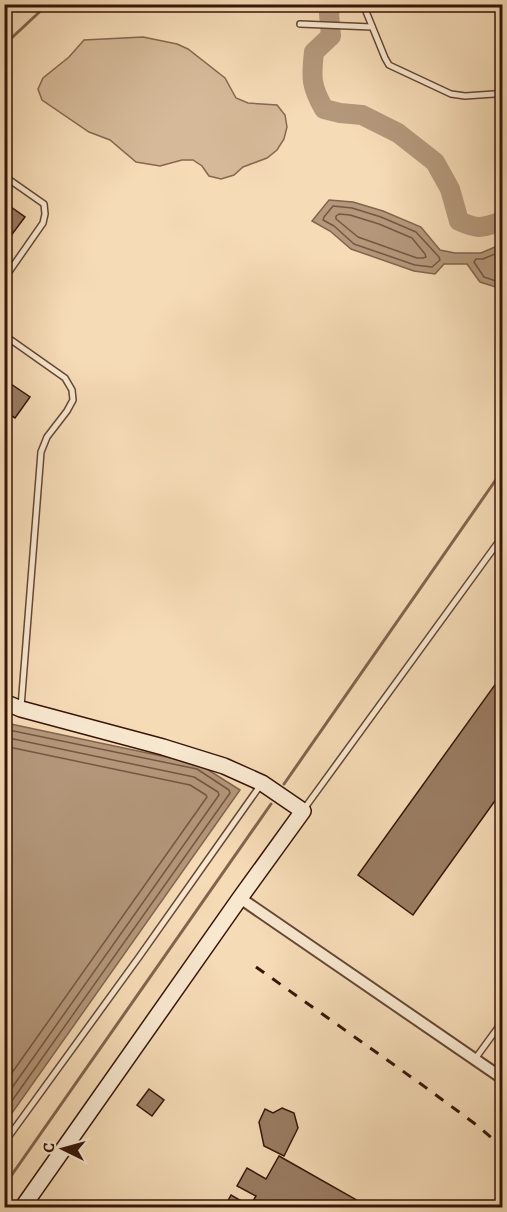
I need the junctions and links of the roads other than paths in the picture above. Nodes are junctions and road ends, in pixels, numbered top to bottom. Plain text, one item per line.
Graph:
1 (363, 4) edge
2 (300, 24) dead end
3 (372, 27) junction
4 (494, 94) dead end
5 (4, 176) edge
6 (4, 279) edge
7 (4, 335) edge
8 (502, 537) edge
9 (4, 702) edge
10 (21, 709) junction
11 (262, 783) junction
12 (303, 811) junction
13 (240, 898) junction
14 (502, 1022) edge
15 (475, 1060) junction
16 (502, 1078) edge
17 (4, 1143) edge
18 (22, 1208) edge

1 - 3 lane
2 - 3 lane
3 - 4 lane
5 - 6 lane
7 - 10 lane
8 - 12 lane
9 - 10 street
10 - 11 street
11 - 12 street
11 - 17 lane
12 - 13 street
13 - 15 street
13 - 18 street
14 - 15 lane
15 - 16 street

